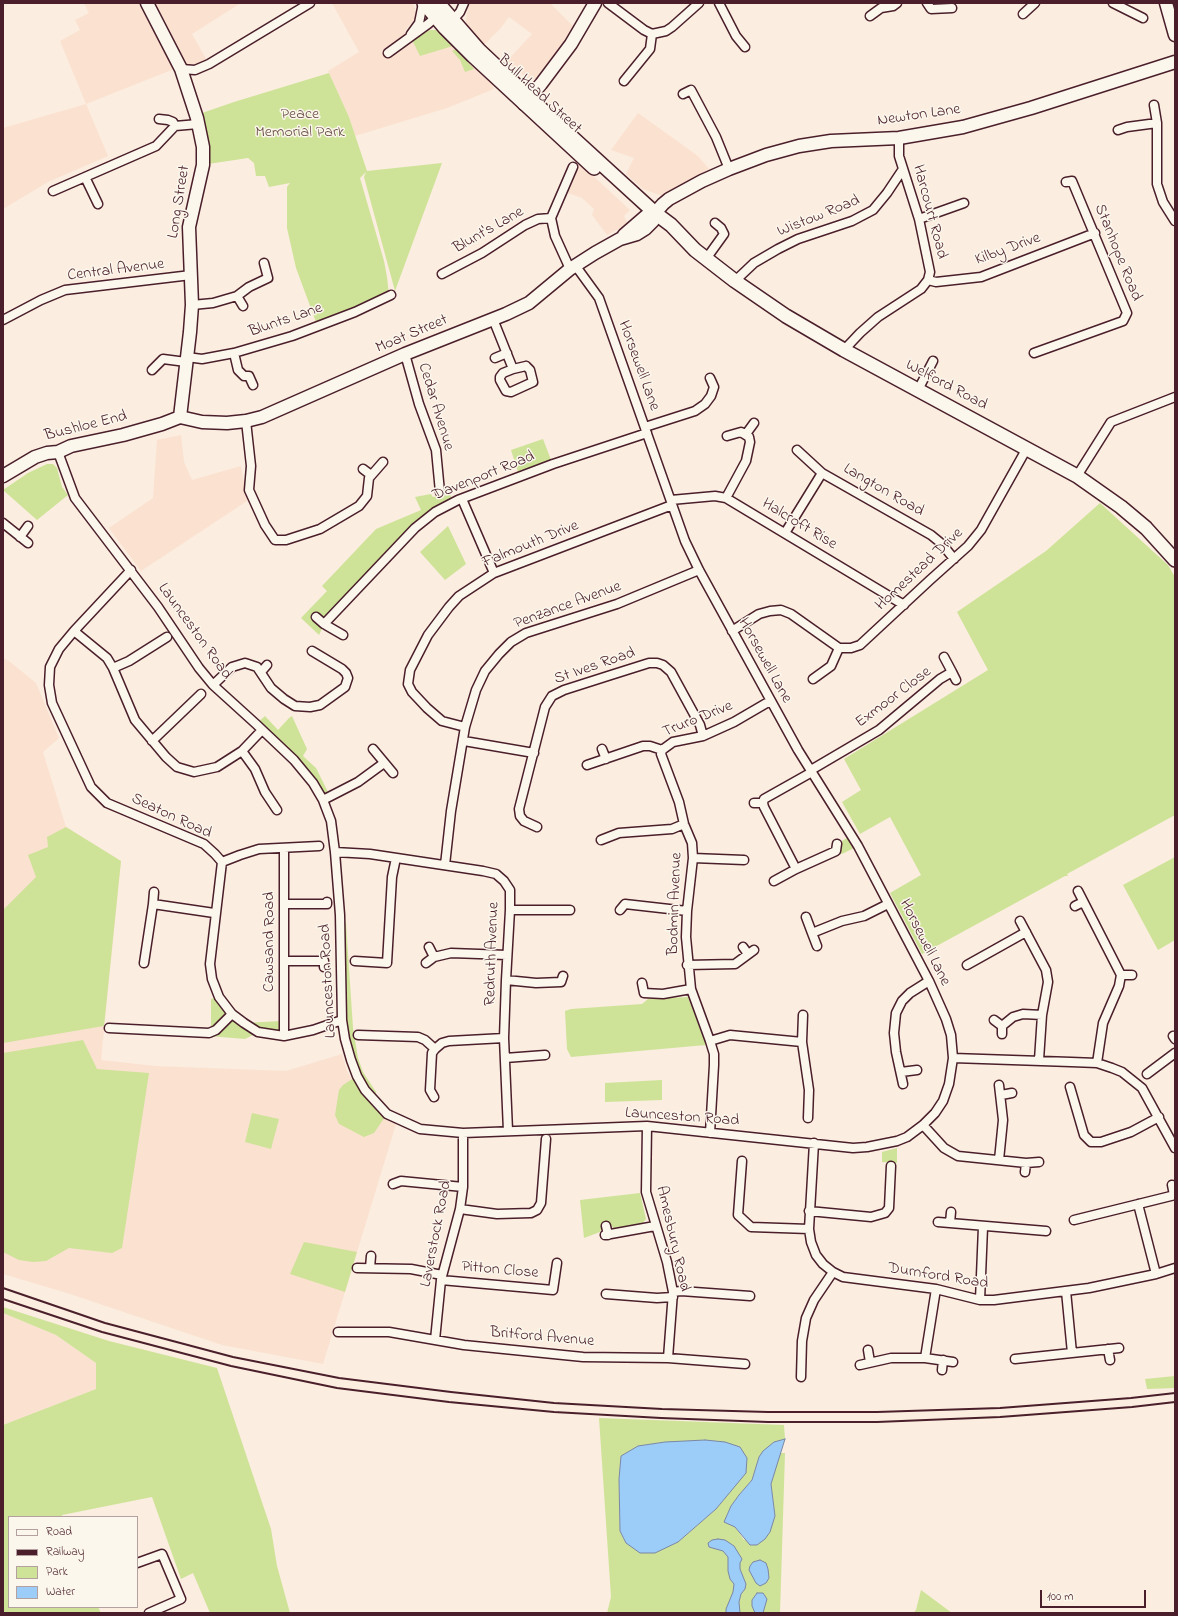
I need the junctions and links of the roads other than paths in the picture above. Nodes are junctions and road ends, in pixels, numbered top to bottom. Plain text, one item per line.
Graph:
1 (147, 3) edge
2 (310, 3) edge
3 (424, 3) edge
4 (438, 3) edge
5 (464, 3) edge
6 (595, 3) edge
7 (608, 3) edge
8 (699, 3) edge
9 (719, 3) edge
10 (897, 3) edge
11 (1035, 3) edge
12 (1113, 3) edge
13 (1166, 3) edge
14 (929, 6) edge
15 (952, 8) dead end
16 (1023, 14) dead end
17 (870, 16) dead end
18 (926, 17) dead end
19 (436, 18) junction
20 (1143, 18) dead end
21 (449, 24) junction
22 (652, 34) junction
23 (1175, 35) edge
24 (745, 47) dead end
25 (1175, 62) edge
26 (209, 64) junction
27 (181, 69) junction
28 (624, 81) dead end
29 (186, 83) junction
30 (683, 94) dead end
31 (527, 101) junction
32 (1154, 105) dead end
33 (159, 119) dead end
34 (1157, 123) junction
35 (198, 124) junction
36 (175, 126) junction
37 (1118, 130) dead end
38 (899, 138) junction
39 (573, 167) dead end
40 (729, 169) junction
41 (903, 169) junction
42 (85, 177) junction
43 (1072, 180) dead end
44 (53, 191) dead end
45 (964, 203) dead end
46 (98, 204) dead end
47 (551, 218) junction
48 (919, 219) junction
49 (657, 220) junction
50 (1175, 221) edge
51 (715, 223) dead end
52 (1095, 233) junction
53 (706, 259) junction
54 (264, 263) dead end
55 (573, 267) junction
56 (442, 274) dead end
57 (191, 275) junction
58 (928, 280) junction
59 (735, 281) junction
60 (391, 295) dead end
61 (237, 296) junction
62 (192, 305) junction
63 (242, 306) dead end
64 (493, 319) junction
65 (3, 320) edge
66 (844, 350) junction
67 (234, 353) junction
68 (507, 353) junction
69 (1034, 353) dead end
70 (405, 354) junction
71 (495, 358) dead end
72 (186, 359) junction
73 (933, 361) dead end
74 (513, 369) dead end
75 (152, 370) dead end
76 (710, 378) dead end
77 (253, 385) dead end
78 (918, 390) junction
79 (1175, 396) edge
80 (180, 417) junction
81 (246, 421) junction
82 (754, 423) dead end
83 (646, 430) junction
84 (746, 434) junction
85 (727, 436) dead end
86 (1027, 448) junction
87 (797, 450) dead end
88 (58, 452) junction
89 (383, 462) dead end
90 (363, 469) dead end
91 (822, 473) junction
92 (3, 476) edge
93 (371, 476) junction
94 (1077, 476) junction
95 (440, 492) dead end
96 (726, 498) junction
97 (462, 499) junction
98 (672, 502) junction
99 (3, 523) edge
100 (28, 526) dead end
101 (785, 533) junction
102 (20, 537) junction
103 (28, 543) dead end
104 (954, 559) junction
105 (1175, 560) edge
106 (131, 570) junction
107 (699, 570) junction
108 (494, 573) junction
109 (904, 605) junction
110 (316, 617) dead end
111 (324, 624) junction
112 (74, 631) junction
113 (732, 631) junction
114 (343, 635) dead end
115 (167, 637) dead end
116 (839, 648) junction
117 (312, 651) dead end
118 (944, 657) dead end
119 (267, 666) dead end
120 (113, 668) junction
121 (261, 672) junction
122 (952, 672) junction
123 (813, 679) dead end
124 (956, 680) dead end
125 (213, 685) junction
126 (201, 694) dead end
127 (770, 701) junction
128 (466, 727) junction
129 (262, 730) junction
130 (703, 736) junction
131 (152, 741) junction
132 (464, 741) junction
133 (373, 749) dead end
134 (602, 749) dead end
135 (662, 750) junction
136 (242, 751) junction
137 (534, 753) junction
138 (606, 759) junction
139 (384, 763) junction
140 (587, 765) dead end
141 (811, 771) junction
142 (393, 773) dead end
143 (323, 800) junction
144 (754, 803) dead end
145 (763, 803) junction
146 (277, 810) dead end
147 (684, 824) junction
148 (537, 827) dead end
149 (601, 840) dead end
150 (319, 846) dead end
151 (284, 848) junction
152 (838, 850) dead end
153 (335, 852) junction
154 (396, 858) junction
155 (693, 858) junction
156 (744, 860) dead end
157 (222, 862) junction
158 (445, 865) junction
159 (796, 869) junction
160 (774, 881) dead end
161 (1078, 891) dead end
162 (154, 892) dead end
163 (1083, 902) junction
164 (153, 904) junction
165 (284, 904) junction
166 (623, 904) dead end
167 (888, 904) junction
168 (327, 905) dead end
169 (1075, 906) dead end
170 (510, 910) junction
171 (570, 910) dead end
172 (687, 912) junction
173 (214, 913) junction
174 (806, 918) dead end
175 (1020, 921) dead end
176 (1026, 932) junction
177 (812, 933) junction
178 (817, 946) dead end
179 (429, 947) dead end
180 (748, 950) dead end
181 (507, 955) junction
182 (434, 957) junction
183 (284, 961) junction
184 (355, 961) dead end
185 (144, 963) dead end
186 (426, 963) dead end
187 (687, 965) junction
188 (967, 965) dead end
189 (324, 967) dead end
190 (1132, 974) dead end
191 (1121, 975) junction
192 (563, 976) dead end
193 (506, 980) junction
194 (929, 981) junction
195 (642, 983) dead end
196 (691, 988) junction
197 (232, 1014) junction
198 (803, 1015) dead end
199 (1042, 1016) junction
200 (342, 1020) junction
201 (994, 1020) dead end
202 (109, 1028) dead end
203 (358, 1035) dead end
204 (284, 1036) junction
205 (504, 1038) junction
206 (710, 1041) junction
207 (802, 1042) junction
208 (435, 1049) junction
209 (1175, 1053) edge
210 (545, 1055) dead end
211 (505, 1058) junction
212 (953, 1058) junction
213 (1039, 1060) junction
214 (1096, 1064) junction
215 (917, 1070) dead end
216 (901, 1072) junction
217 (1147, 1074) dead end
218 (903, 1084) dead end
219 (999, 1085) dead end
220 (1070, 1087) dead end
221 (1012, 1093) dead end
222 (1001, 1095) junction
223 (434, 1097) dead end
224 (1159, 1117) junction
225 (808, 1118) dead end
226 (923, 1125) junction
227 (647, 1126) junction
228 (508, 1131) junction
229 (463, 1133) junction
230 (710, 1133) junction
231 (1173, 1138) edge
232 (546, 1139) dead end
233 (814, 1143) junction
234 (1175, 1148) edge
235 (999, 1160) junction
236 (742, 1161) dead end
237 (1039, 1162) dead end
238 (1026, 1163) junction
239 (891, 1166) dead end
240 (1025, 1172) dead end
241 (397, 1180) dead end
242 (1172, 1185) dead end
243 (463, 1187) junction
244 (1174, 1195) edge
245 (1138, 1204) junction
246 (460, 1209) junction
247 (810, 1211) junction
248 (951, 1212) dead end
249 (1074, 1220) dead end
250 (938, 1222) dead end
251 (950, 1223) junction
252 (606, 1226) dead end
253 (655, 1226) junction
254 (983, 1227) junction
255 (809, 1229) junction
256 (1046, 1231) dead end
257 (371, 1256) dead end
258 (557, 1263) dead end
259 (357, 1268) dead end
260 (370, 1268) junction
261 (1175, 1268) edge
262 (833, 1272) junction
263 (1156, 1274) junction
264 (441, 1277) junction
265 (936, 1289) junction
266 (1066, 1291) junction
267 (606, 1294) dead end
268 (673, 1295) junction
269 (616, 1296) junction
270 (750, 1296) dead end
271 (980, 1300) junction
272 (615, 1304) dead end
273 (338, 1332) dead end
274 (435, 1340) junction
275 (1120, 1348) dead end
276 (1108, 1349) junction
277 (868, 1350) dead end
278 (1072, 1353) junction
279 (668, 1358) junction
280 (925, 1358) junction
281 (1015, 1359) dead end
282 (943, 1360) junction
283 (1110, 1360) dead end
284 (870, 1362) junction
285 (953, 1362) dead end
286 (745, 1364) dead end
287 (860, 1365) dead end
288 (942, 1370) dead end
289 (800, 1377) dead end
290 (138, 1563) edge
291 (149, 1613) edge

1 - 27 street, Long Street
2 - 26 street
3 - 19 main road, Bull Head Street
3 - 19 street
4 - 19 street
4 - 21 main road, Bull Head Street
5 - 21 street
6 - 31 street
7 - 22 street
8 - 22 street
9 - 24 street
10 - 17 street
11 - 16 street
12 - 20 street
13 - 23 street
14 - 15 street
14 - 18 street
19 - 21 main road, Bull Head Street
21 - 31 main road, Bull Head Street
22 - 28 street
25 - 38 street, Newton Lane
26 - 27 street
26 - 29 street
27 - 29 street, Long Street
29 - 35 street, Long Street
30 - 40 street
31 - 49 main road, Bull Head Street
31 - 49 main road, Bull Head Street
32 - 34 street
33 - 36 street
34 - 37 street
34 - 50 street
35 - 36 street
35 - 57 street, Long Street
36 - 42 street
38 - 40 street, Newton Lane
38 - 41 street, Harcourt Road
39 - 47 street
40 - 49 street, Newton Lane
41 - 48 street, Harcourt Road
41 - 59 street, Wistow Road
42 - 44 street
42 - 46 street
43 - 52 street, Stanhope Road
45 - 48 street
47 - 55 street, Horsewell Lane
47 - 56 street, Blunt's Lane
48 - 58 street, Harcourt Road
49 - 53 main road, Welford Road
49 - 55 street, Moat Street
51 - 53 street
52 - 58 street, Kilby Drive
52 - 69 street, Stanhope Road
53 - 59 main road, Welford Road
54 - 61 street
55 - 64 street, Moat Street
55 - 83 street, Horsewell Lane
57 - 62 street, Long Street
57 - 65 street, Central Avenue
58 - 66 street, Harcourt Road
59 - 66 main road, Welford Road
60 - 67 street, Blunts Lane
61 - 62 street
61 - 63 street
62 - 72 street, Long Street
64 - 68 street
64 - 70 street, Moat Street
66 - 78 main road, Welford Road
67 - 72 street, Blunts Lane
67 - 77 street
68 - 71 street
68 - 74 street
70 - 81 street, Moat Street
70 - 95 street, Cedar Avenue
72 - 75 street, Blunts Lane
72 - 80 street, Long Street
73 - 78 street
76 - 83 street, Davenport Road
78 - 86 main road, Welford Road
79 - 94 street
80 - 81 street, Moat Street
80 - 88 street, Bushloe End
81 - 93 street
82 - 84 street
83 - 97 street, Davenport Road
83 - 98 street, Horsewell Lane
84 - 85 street
84 - 96 street
86 - 94 main road, Welford Road
86 - 104 street, Homestead Drive
87 - 91 street, Langton Road
88 - 92 street, Bushloe End
88 - 106 street, Launceston Road
89 - 93 street
90 - 93 street
91 - 101 street
91 - 104 street, Langton Road
94 - 105 main road, Welford Road
96 - 98 street, Halcroft Rise
96 - 101 street, Halcroft Rise
97 - 108 street
97 - 111 street, Davenport Road
98 - 107 street, Horsewell Lane
98 - 108 street, Falmouth Drive
99 - 102 street
100 - 102 street
101 - 109 street, Halcroft Rise
102 - 103 street
104 - 109 street, Homestead Drive
106 - 112 street, Seaton Road
106 - 125 street, Launceston Road
107 - 113 street, Horsewell Lane
107 - 128 street, Penzance Avenue
108 - 128 street, Falmouth Drive
109 - 116 street, Homestead Drive
110 - 111 street
111 - 114 street
112 - 120 street
112 - 157 street, Seaton Road
113 - 116 street
113 - 127 street, Horsewell Lane
115 - 120 street
116 - 123 street
117 - 121 street
118 - 122 street, Exmoor Close
119 - 121 street
120 - 131 street
121 - 125 street
122 - 124 street, Exmoor Close
122 - 141 street, Exmoor Close
125 - 129 street, Launceston Road
126 - 131 street
127 - 130 street, Truro Drive
127 - 141 street, Horsewell Lane
128 - 132 street, Penzance Avenue
129 - 136 street
129 - 143 street, Launceston Road
130 - 135 street, Truro Drive
130 - 137 street, St Ives Road
131 - 136 street
132 - 137 street
132 - 158 street, Penzance Avenue
133 - 139 street
134 - 138 street
135 - 138 street, Truro Drive
135 - 147 street, Bodmin Avenue
136 - 146 street
137 - 148 street, St Ives Road
138 - 140 street, Truro Drive
139 - 142 street
139 - 143 street
141 - 145 street, Exmoor Close
141 - 167 street, Horsewell Lane
143 - 153 street, Launceston Road
144 - 145 street
145 - 159 street
147 - 149 street
147 - 155 street, Bodmin Avenue
150 - 151 street
151 - 157 street
151 - 165 street, Cawsand Road
152 - 159 street
153 - 154 street, Redruth Avenue
153 - 200 street, Launceston Road
154 - 158 street, Redruth Avenue
154 - 184 street
155 - 156 street
155 - 172 street, Bodmin Avenue
157 - 173 street
158 - 170 street, Redruth Avenue
159 - 160 street
161 - 163 street
162 - 164 street
163 - 169 street
163 - 191 street
164 - 173 street
164 - 185 street
165 - 168 street
165 - 183 street, Cawsand Road
166 - 172 street
167 - 177 street
167 - 194 street, Horsewell Lane
170 - 171 street
170 - 181 street, Redruth Avenue
172 - 187 street, Bodmin Avenue
173 - 197 street
174 - 177 street
175 - 176 street
176 - 188 street
176 - 199 street
177 - 178 street
179 - 182 street
180 - 187 street
181 - 182 street
181 - 193 street, Redruth Avenue
182 - 186 street
183 - 189 street
183 - 204 street, Cawsand Road
187 - 196 street, Bodmin Avenue
190 - 191 street
191 - 214 street
192 - 193 street
193 - 205 street, Redruth Avenue
194 - 212 street, Horsewell Lane
194 - 216 street
195 - 196 street
196 - 206 street, Bodmin Avenue
197 - 202 street
197 - 204 street
198 - 207 street
199 - 201 street
199 - 213 street
200 - 204 street
200 - 229 street, Launceston Road
203 - 208 street
205 - 208 street
205 - 211 street, Redruth Avenue
206 - 207 street
206 - 230 street, Bodmin Avenue
207 - 225 street
208 - 223 street
209 - 217 street
210 - 211 street
211 - 228 street, Redruth Avenue
212 - 213 street
212 - 226 street, Launceston Road
213 - 214 street
214 - 224 street
215 - 216 street
216 - 218 street
219 - 222 street
220 - 224 street
221 - 222 street
222 - 235 street
224 - 231 street
226 - 233 street, Launceston Road
226 - 235 street
227 - 228 street, Launceston Road
227 - 230 street, Launceston Road
227 - 253 street, Amesbury Road
228 - 229 street, Launceston Road
229 - 243 street, Laverstock Road
230 - 233 street, Launceston Road
231 - 234 street
232 - 246 street
233 - 247 street, Durnford Road
235 - 238 street
236 - 255 street
237 - 238 street
238 - 240 street
239 - 247 street
241 - 243 street
242 - 244 street
243 - 246 street, Laverstock Road
244 - 245 street
245 - 249 street
245 - 263 street
246 - 264 street, Laverstock Road
247 - 255 street, Durnford Road
248 - 251 street
250 - 251 street
251 - 254 street
252 - 253 street
253 - 268 street, Amesbury Road
254 - 256 street
254 - 271 street
255 - 262 street, Durnford Road
257 - 260 street
258 - 264 street, Pitton Close
259 - 260 street
260 - 264 street
261 - 263 street, Durnford Road
262 - 265 street, Durnford Road
262 - 289 street
263 - 266 street, Durnford Road
264 - 274 street, Laverstock Road
265 - 271 street, Durnford Road
265 - 280 street
266 - 271 street, Durnford Road
266 - 278 street
267 - 269 street
268 - 269 street
268 - 270 street
268 - 279 street, Amesbury Road
269 - 272 street
273 - 274 street, Britford Avenue
274 - 279 street, Britford Avenue
275 - 276 street
276 - 278 street
276 - 283 street
277 - 284 street
278 - 281 street
279 - 286 street, Britford Avenue
280 - 282 street
280 - 284 street
282 - 285 street
282 - 288 street
284 - 287 street
290 - 291 street

